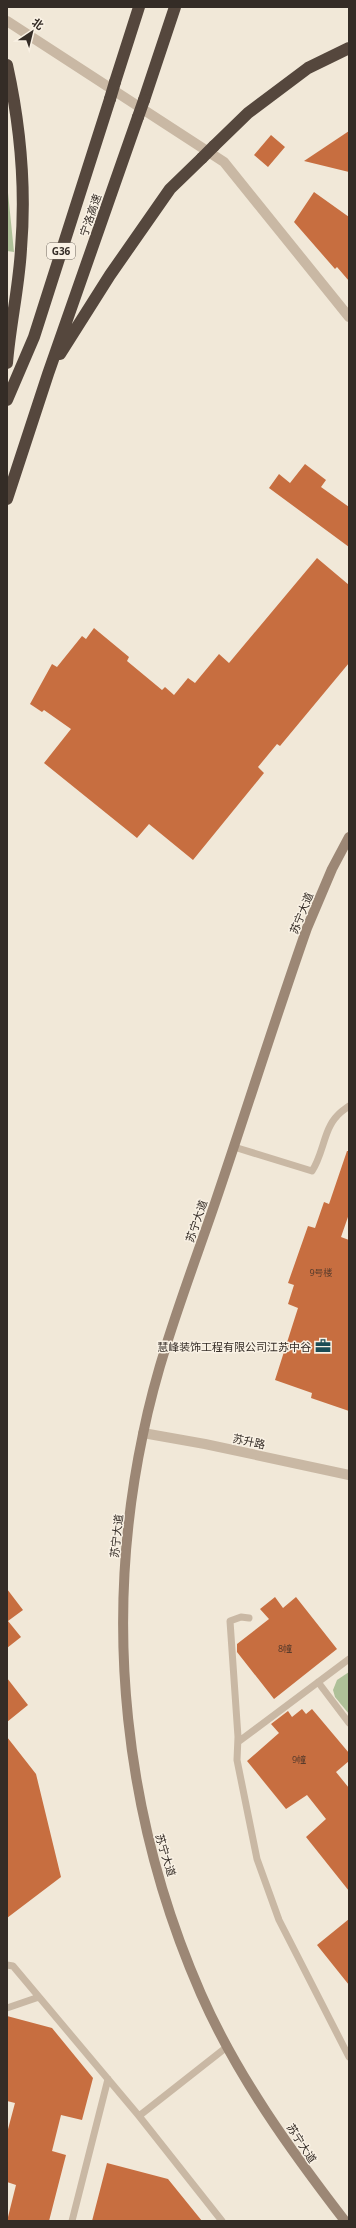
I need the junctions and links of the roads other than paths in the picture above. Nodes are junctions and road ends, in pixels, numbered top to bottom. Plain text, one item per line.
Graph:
1 (139, 7) edge
2 (175, 7) edge
3 (7, 21) edge
4 (349, 48) edge
5 (7, 65) edge
6 (349, 317) edge
7 (7, 363) edge
8 (48, 374) junction
9 (7, 400) edge
10 (7, 500) edge
11 (349, 836) edge
12 (349, 1106) edge
13 (234, 1147) junction
14 (143, 1433) junction
15 (349, 1475) edge
16 (249, 1618) dead end
17 (349, 1659) edge
18 (318, 1682) junction
19 (349, 1723) edge
20 (238, 1742) junction
21 (7, 1965) edge
22 (39, 1997) junction
23 (7, 2008) edge
24 (228, 2046) junction
25 (349, 2057) edge
26 (108, 2079) junction
27 (139, 2116) junction
28 (72, 2221) edge
29 (222, 2221) edge
30 (345, 2221) edge

1 - 9 highway, 宁洛高速 / G36, bridge
2 - 8 highway, 宁洛高速 / G36, bridge
3 - 6 street
4 - 8 highway, bridge
5 - 7 highway
8 - 10 highway, 宁洛高速 / G36
11 - 13 street, 苏宁大道
12 - 13 lane
13 - 14 street, 苏宁大道
14 - 15 street, 苏升路
14 - 24 street, 苏宁大道
16 - 20 lane
17 - 18 lane
18 - 19 lane
18 - 20 lane
20 - 25 lane
21 - 22 lane
22 - 23 lane
22 - 26 lane
24 - 27 lane
24 - 30 street, 苏宁大道
26 - 27 lane
26 - 28 lane
27 - 29 lane

